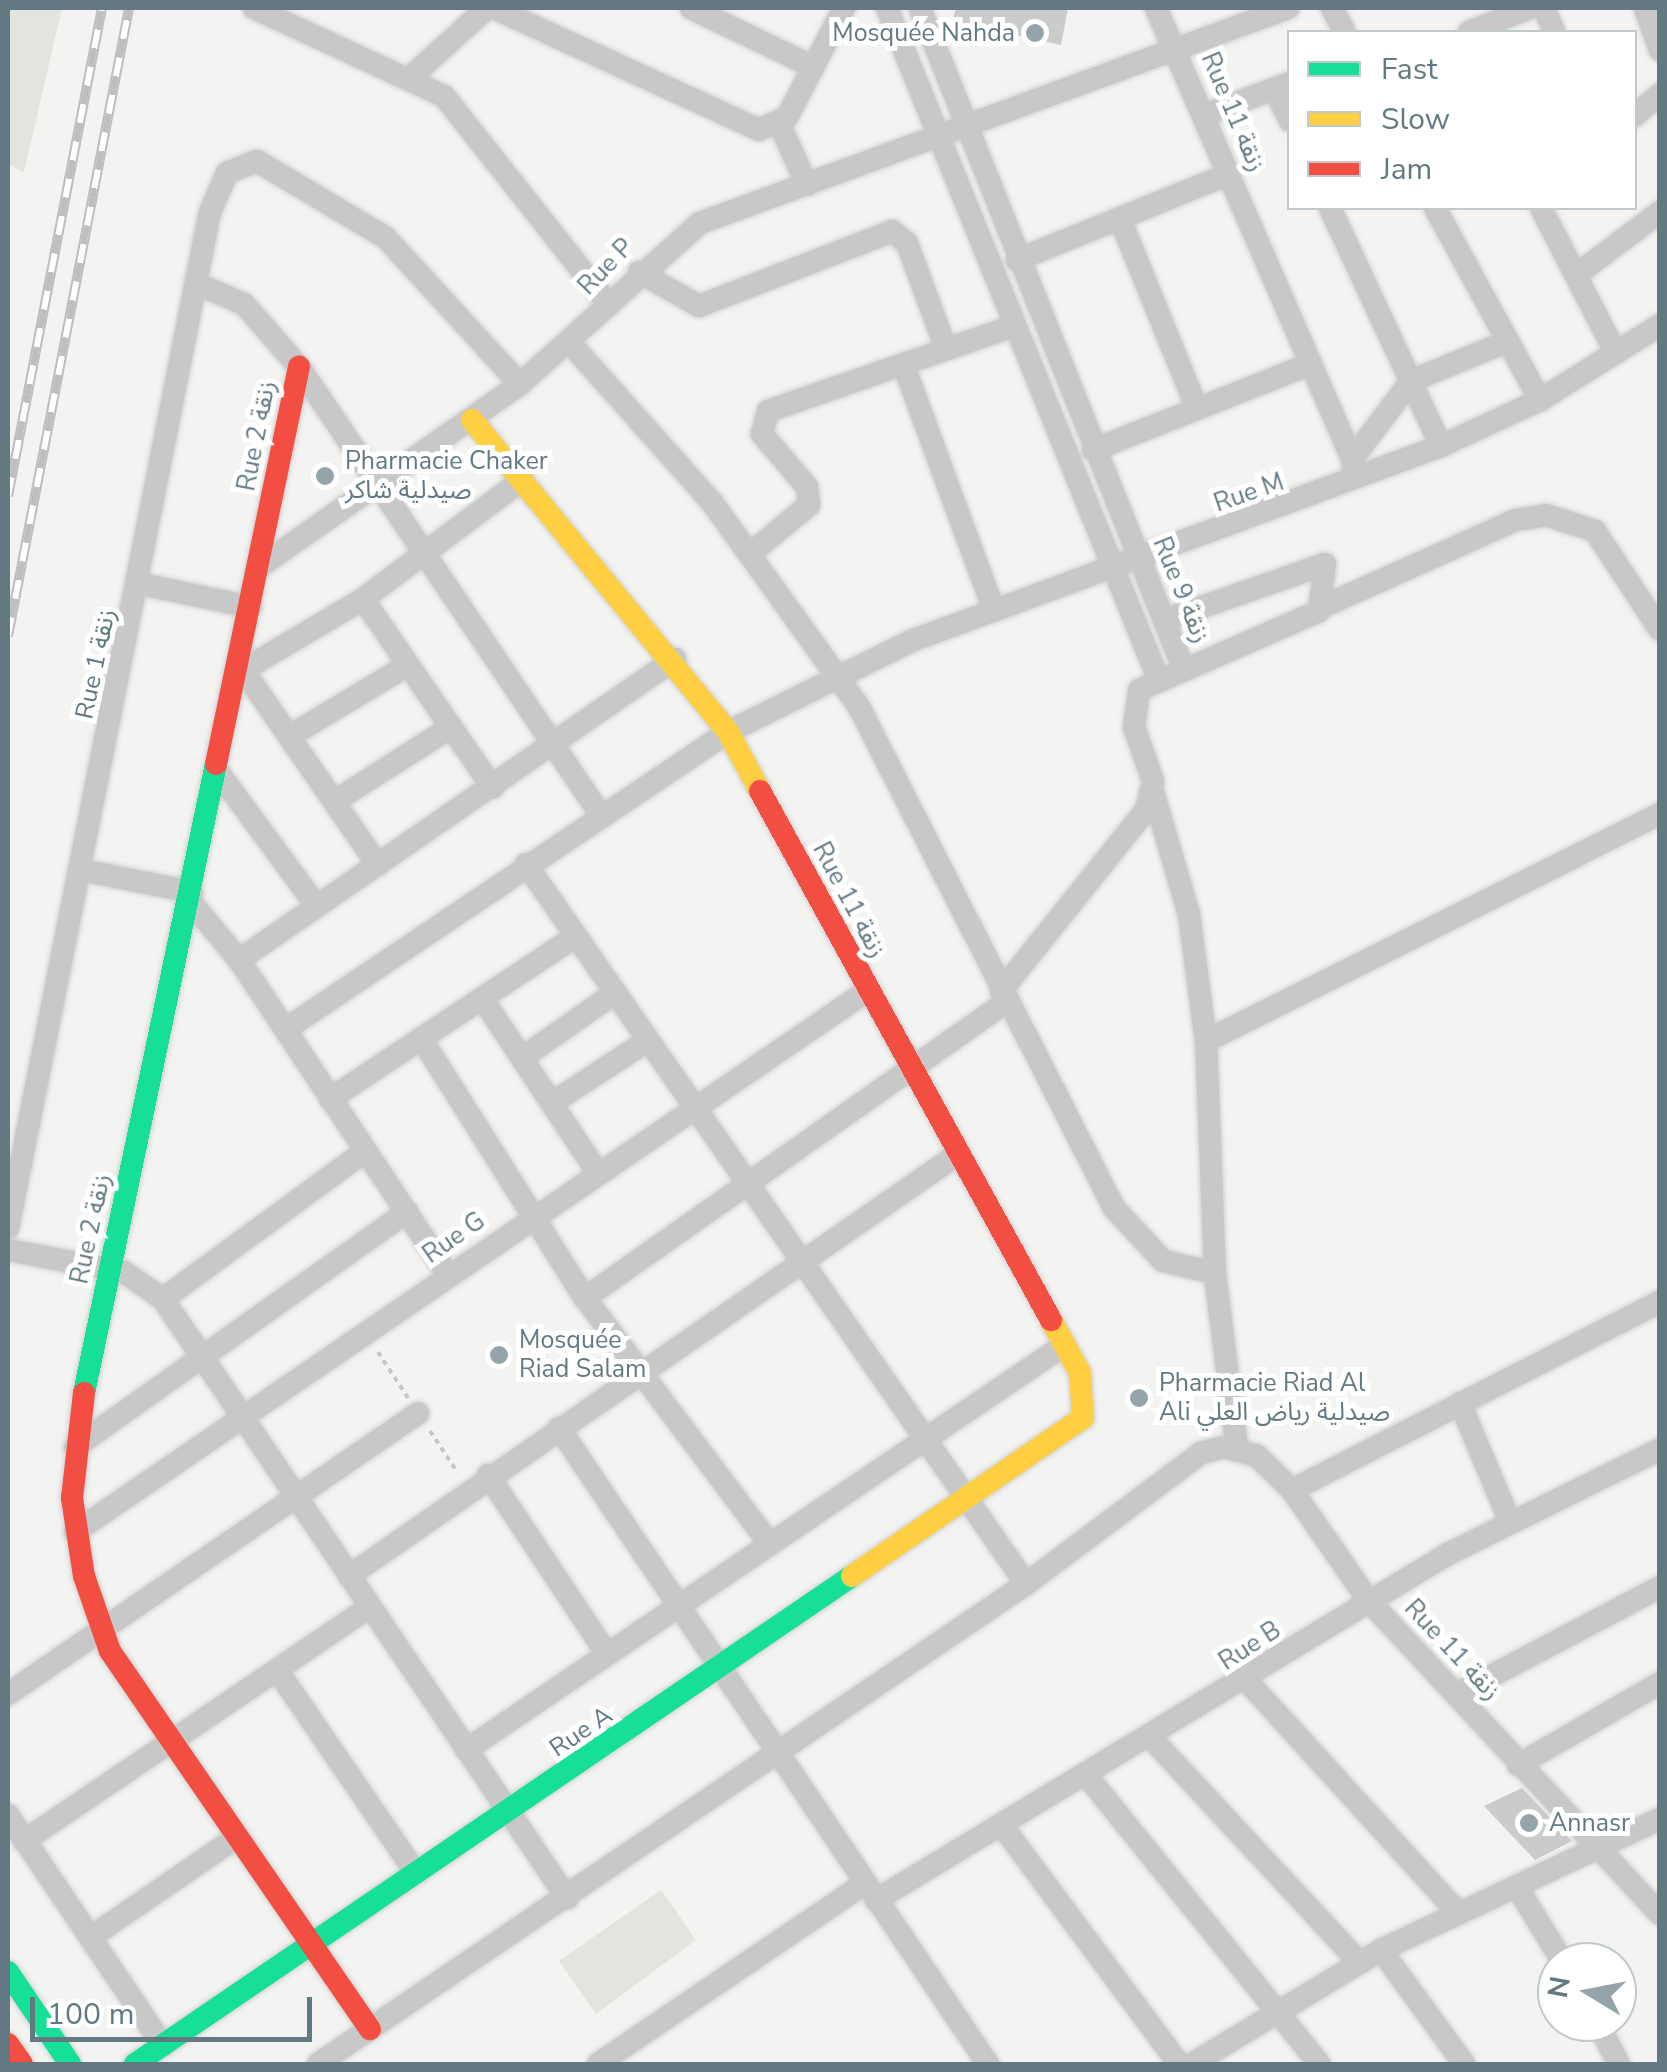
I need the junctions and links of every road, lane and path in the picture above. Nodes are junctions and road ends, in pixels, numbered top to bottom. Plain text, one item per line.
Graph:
1 (254, 8) edge
2 (491, 8) edge
3 (692, 8) edge
4 (844, 8) edge
5 (887, 8) edge
6 (920, 8) edge
7 (1156, 8) edge
8 (1288, 8) edge
9 (1332, 8) edge
10 (1530, 8) edge
11 (1644, 8) edge
12 (1344, 30) edge
13 (1474, 30) edge
14 (1176, 50) junction
15 (1660, 50) edge
16 (813, 67) junction
17 (413, 75) junction
18 (1282, 87) edge
19 (1660, 94) edge
20 (1637, 113) edge
21 (1204, 115) junction
22 (779, 123) junction
23 (966, 124) junction
24 (940, 134) junction
25 (1229, 174) junction
26 (807, 185) junction
27 (1331, 210) edge
28 (1436, 210) edge
29 (1542, 210) edge
30 (1660, 212) edge
31 (1120, 218) junction
32 (1630, 218) edge
33 (1017, 260) junction
34 (639, 272) junction
35 (1576, 275) junction
36 (200, 285) junction
37 (608, 304) junction
38 (1660, 325) edge
39 (1014, 326) junction
40 (1506, 342) junction
41 (570, 343) junction
42 (946, 349) junction
43 (1616, 353) junction
44 (1310, 364) junction
45 (904, 366) junction
46 (299, 367) junction
47 (1411, 381) junction
48 (520, 384) junction
49 (1540, 400) junction
50 (1196, 409) junction
51 (472, 420) junction
52 (1441, 446) junction
53 (1093, 450) junction
54 (1354, 469) junction
55 (522, 480) junction
56 (378, 482) junction
57 (750, 554) junction
58 (426, 555) junction
59 (1140, 560) junction
60 (259, 567) junction
61 (1114, 570) junction
62 (140, 584) junction
63 (363, 599) junction
64 (251, 607) junction
65 (994, 612) junction
66 (1314, 612) junction
67 (1166, 620) junction
68 (1660, 630) edge
69 (675, 659) junction
70 (408, 664) junction
71 (1182, 665) junction
72 (242, 674) junction
73 (1157, 676) junction
74 (841, 679) junction
75 (451, 726) junction
76 (728, 732) junction
77 (290, 736) junction
78 (554, 746) junction
79 (218, 772) junction
80 (493, 788) junction
81 (1153, 792) junction
82 (335, 802) junction
83 (600, 814) junction
84 (1660, 814) edge
85 (526, 864) junction
86 (378, 865) junction
87 (80, 870) junction
88 (191, 896) junction
89 (317, 907) junction
90 (576, 936) junction
91 (240, 960) junction
92 (866, 991) junction
93 (614, 993) junction
94 (1003, 997) junction
95 (482, 998) junction
96 (286, 1029) junction
97 (421, 1038) junction
98 (647, 1041) junction
99 (1206, 1041) junction
100 (522, 1058) junction
101 (912, 1068) junction
102 (330, 1099) junction
103 (552, 1103) junction
104 (692, 1107) junction
105 (365, 1151) junction
106 (958, 1154) junction
107 (596, 1170) junction
108 (745, 1187) junction
109 (407, 1212) junction
110 (532, 1218) junction
111 (8, 1228) edge
112 (8, 1250) edge
113 (802, 1265) junction
114 (111, 1268) junction
115 (1215, 1273) junction
116 (449, 1276) junction
117 (585, 1298) junction
118 (163, 1299) junction
119 (1660, 1302) edge
120 (1063, 1346) junction
121 (200, 1354) junction
122 (640, 1370) junction
123 (1460, 1404) junction
124 (418, 1413) dead end
125 (242, 1419) junction
126 (559, 1428) junction
127 (922, 1440) junction
128 (1057, 1443) joint
129 (74, 1447) junction
130 (1237, 1448) junction
131 (1660, 1449) edge
132 (488, 1475) junction
133 (1292, 1490) junction
134 (297, 1499) junction
135 (966, 1505) junction
136 (1510, 1522) junction
137 (75, 1532) junction
138 (768, 1542) junction
139 (349, 1576) junction
140 (1026, 1584) junction
141 (1660, 1587) edge
142 (1369, 1602) junction
143 (676, 1606) junction
144 (370, 1607) junction
145 (100, 1629) junction
146 (607, 1654) junction
147 (722, 1668) junction
148 (277, 1670) junction
149 (1248, 1682) junction
150 (1660, 1684) edge
151 (8, 1694) edge
152 (1457, 1694) junction
153 (1151, 1738) junction
154 (170, 1740) junction
155 (466, 1750) junction
156 (778, 1754) junction
157 (1518, 1765) junction
158 (1087, 1776) junction
159 (510, 1813) junction
160 (8, 1816) edge
161 (1660, 1819) edge
162 (1003, 1827) junction
163 (237, 1838) junction
164 (24, 1841) junction
165 (1596, 1849) junction
166 (416, 1873) junction
167 (1517, 1888) junction
168 (870, 1892) junction
169 (567, 1898) junction
170 (1456, 1912) junction
171 (1660, 1914) edge
172 (91, 1937) junction
173 (1551, 1942) edge
174 (309, 1944) junction
175 (1381, 1950) junction
176 (1359, 1962) junction
177 (8, 1972) edge
178 (1275, 2009) junction
179 (370, 2029) junction
180 (8, 2044) edge
181 (162, 2046) junction
182 (605, 2062) edge
183 (982, 2062) edge
184 (22, 2064) edge
185 (70, 2064) edge
186 (136, 2064) edge
187 (318, 2064) edge
188 (1179, 2064) edge
189 (1192, 2064) edge
190 (1319, 2064) edge
191 (1464, 2064) edge

1 - 17 street
2 - 17 street
2 - 22 street
3 - 16 street
4 - 16 street
5 - 24 street
6 - 23 street, Rue 9 زنقة
7 - 14 street, Rue 11 زنقة
8 - 14 street
9 - 12 street
10 - 13 street
11 - 15 street
14 - 21 street, Rue 11 زنقة
14 - 23 street, Rue P
16 - 22 street
17 - 37 street
18 - 21 street
19 - 20 street
21 - 25 street, Rue 11 زنقة
22 - 26 street
23 - 24 street, Rue P
23 - 33 street, Rue 9 زنقة
24 - 26 street, Rue P
24 - 39 street
25 - 31 street
25 - 44 street, Rue 11 زنقة
26 - 34 street, Rue P
27 - 47 street
28 - 40 street
29 - 35 street
30 - 32 street
31 - 33 street
31 - 50 street
32 - 35 street
33 - 53 street, Rue 9 زنقة
34 - 37 street, Rue P
34 - 42 street
35 - 43 street
36 - 46 street
36 - 48 street, Rue 1 زنقة
36 - 62 street, Rue 1 زنقة
37 - 41 street, Rue P
38 - 43 street, Rue M
39 - 42 street
39 - 61 street
40 - 47 street
40 - 49 street
41 - 48 street, Rue P
41 - 57 street
42 - 45 street
43 - 49 street, Rue M
44 - 50 street
44 - 54 street, Rue 11 زنقة
45 - 57 street
45 - 65 street
46 - 56 street
46 - 60 street, Rue 2 زنقة
47 - 52 street
47 - 54 street
48 - 51 street, Rue P
49 - 52 street, Rue M
50 - 53 street
51 - 55 street, Rue 11 زنقة
51 - 56 street, Rue P
52 - 54 street, Rue M
53 - 59 street, Rue 9 زنقة
54 - 59 street, Rue M
55 - 58 street
55 - 69 street, Rue 11 زنقة
56 - 58 street
56 - 60 street, Rue P
57 - 74 street
58 - 63 street
58 - 78 street
59 - 61 street, Rue M
59 - 67 street, Rue 9 زنقة
60 - 64 street, Rue 2 زنقة
61 - 65 street, Rue M
61 - 73 street
62 - 64 street
62 - 87 street, Rue 1 زنقة
63 - 70 street
63 - 72 street
64 - 72 street, Rue 2 زنقة
65 - 74 street, Rue M
66 - 67 street
66 - 68 street
66 - 71 street
67 - 71 street, Rue 9 زنقة
69 - 76 street, Rue 11 زنقة
69 - 78 street
70 - 75 street
70 - 77 street
71 - 73 street, Rue 9 زنقة
72 - 77 street
72 - 79 street, Rue 2 زنقة
73 - 81 street
74 - 76 street, Rue M
74 - 94 street
75 - 80 street
75 - 82 street
76 - 83 street, Rue M
76 - 92 street, Rue 11 زنقة
77 - 82 street
78 - 80 street
78 - 83 street
79 - 88 street, Rue 2 زنقة
79 - 89 street
80 - 86 street
81 - 94 street
81 - 99 street
82 - 86 street
83 - 85 street, Rue M
84 - 99 street
85 - 90 street
85 - 96 street, Rue M
86 - 89 street
87 - 88 street
87 - 111 street, Rue 1 زنقة
88 - 91 street
88 - 114 street, Rue 2 زنقة
89 - 91 street
90 - 93 street
90 - 95 street
91 - 96 street
92 - 101 street, Rue 11 زنقة
92 - 104 street, Rue G
93 - 98 street
93 - 100 street
94 - 101 street
94 - 115 street
95 - 97 street
95 - 100 street
96 - 102 street
97 - 102 street
97 - 110 street
98 - 103 street
98 - 104 street
99 - 115 street
100 - 103 street
101 - 106 street, Rue 11 زنقة
101 - 108 street
102 - 105 street
103 - 107 street
104 - 107 street, Rue G
104 - 108 street
105 - 109 street
105 - 118 street
106 - 113 street
106 - 120 street, Rue 11 زنقة
107 - 110 street, Rue G
108 - 113 street
108 - 117 street
109 - 116 street
109 - 121 street
110 - 116 street, Rue G
110 - 117 street
112 - 114 street
113 - 122 street
113 - 127 street
114 - 118 street
114 - 129 street, Rue 2 زنقة
115 - 130 street
116 - 125 street, Rue G
117 - 122 street
118 - 121 street
119 - 123 street
120 - 127 street
120 - 128 street, Rue 11 زنقة
121 - 125 street
121 - 129 street
122 - 126 street
122 - 138 street
123 - 133 street
123 - 136 street
124 - 134 street
125 - 134 street
125 - 137 street, Rue G
126 - 132 street
126 - 143 street
127 - 135 street
127 - 138 street
128 - 135 street, Rue A
129 - 137 street, Rue 2 زنقة
130 - 133 street, Rue 11 زنقة
130 - 140 street
131 - 136 street, Rue B
132 - 139 street
132 - 146 street
133 - 142 street, Rue 11 زنقة
134 - 139 street
134 - 145 street
135 - 140 street
135 - 147 street, Rue A
136 - 142 street, Rue B
137 - 145 street, Rue 2 زنقة
138 - 143 street
139 - 144 street
140 - 156 street
141 - 152 street
142 - 149 street, Rue B
142 - 152 street, Rue 11 زنقة
143 - 146 street
143 - 147 street
144 - 148 street
144 - 155 street
145 - 151 street
145 - 154 street, Rue 2 زنقة
146 - 155 street
147 - 156 street
147 - 159 street, Rue A
148 - 154 street
148 - 166 street
149 - 153 street, Rue B
149 - 170 street
150 - 157 street
152 - 157 street, Rue 11 زنقة
153 - 158 street, Rue B
153 - 176 street
154 - 163 street, Rue 2 زنقة
154 - 164 street
155 - 159 street
156 - 168 street
156 - 169 street
157 - 165 street, Rue 11 زنقة
158 - 162 street, Rue B
158 - 178 street
159 - 166 street, Rue A
159 - 169 street
160 - 164 street
161 - 165 street
162 - 168 street, Rue B
162 - 188 street
163 - 172 street
163 - 174 street, Rue 2 زنقة
164 - 172 street
165 - 167 street
165 - 171 street, Rue 11 زنقة
166 - 174 street, Rue A
167 - 170 street
167 - 173 street
168 - 182 street
168 - 183 street
169 - 179 street
170 - 175 street
172 - 181 street
174 - 179 street, Rue 2 زنقة
174 - 181 street, Rue A
175 - 176 street
175 - 191 street
176 - 178 street
177 - 185 street
178 - 189 street
178 - 190 street
179 - 187 street
180 - 184 street
181 - 186 street, Rue A

